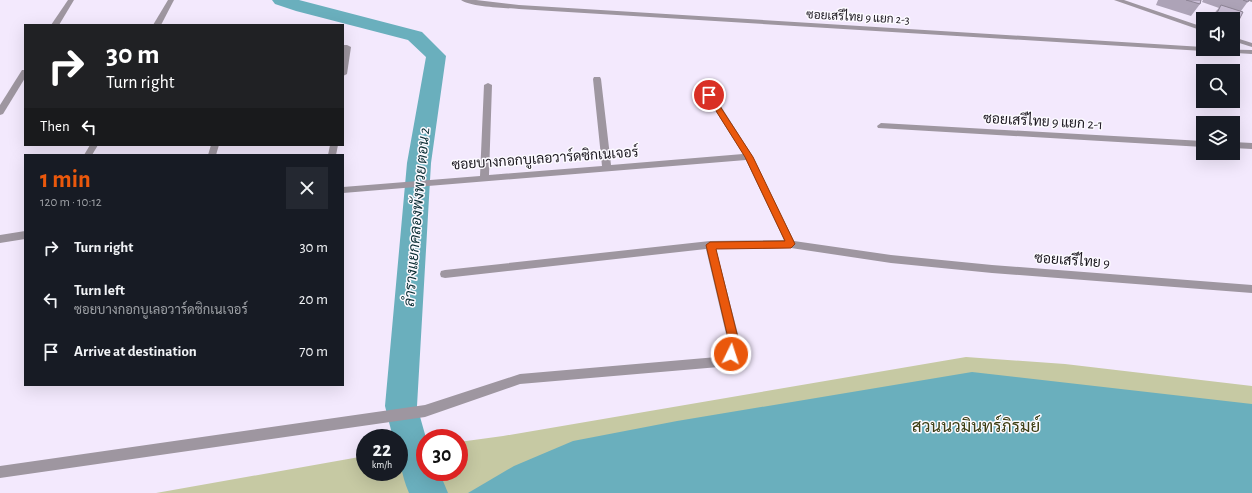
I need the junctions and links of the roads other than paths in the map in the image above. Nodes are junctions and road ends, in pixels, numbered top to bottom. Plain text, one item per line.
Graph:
1 (71, 0) edge
2 (171, 0) edge
3 (464, 0) edge
4 (1117, 0) edge
5 (488, 2) edge
6 (56, 24) edge
7 (158, 24) edge
8 (1196, 27) edge
9 (1240, 41) edge
10 (1252, 45) edge
11 (347, 47) dead end
12 (1252, 52) edge
13 (344, 67) edge
14 (24, 74) edge
15 (597, 79) dead end
16 (702, 83) dead end
17 (488, 85) dead end
18 (0, 112) edge
19 (881, 126) dead end
20 (1196, 144) edge
21 (1240, 145) edge
22 (1252, 146) edge
23 (749, 157) junction
24 (607, 169) junction
25 (484, 178) junction
26 (344, 190) edge
27 (24, 235) edge
28 (0, 239) edge
29 (791, 244) junction
30 (710, 245) junction
31 (445, 274) dead end
32 (1252, 289) edge
33 (0, 472) edge

1 - 6 street
2 - 7 street
3 - 5 street, ซอยเสรีไทย 9 แยก 2-3
4 - 8 street
5 - 12 street, ซอยเสรีไทย 9 แยก 2-3
9 - 10 street
11 - 13 street
14 - 18 street
15 - 24 street
16 - 23 street
17 - 25 street
19 - 20 street, ซอยเสรีไทย 9 แยก 2-1
21 - 22 street
23 - 24 street, ซอยบางกอกบูเลอวาร์ดซิกเนเจอร์
23 - 29 street
24 - 25 street, ซอยบางกอกบูเลอวาร์ดซิกเนเจอร์
25 - 26 street, ซอยบางกอกบูเลอวาร์ดซิกเนเจอร์
27 - 28 street
29 - 30 street
29 - 32 street, ซอยเสรีไทย 9
30 - 31 street
30 - 33 street

